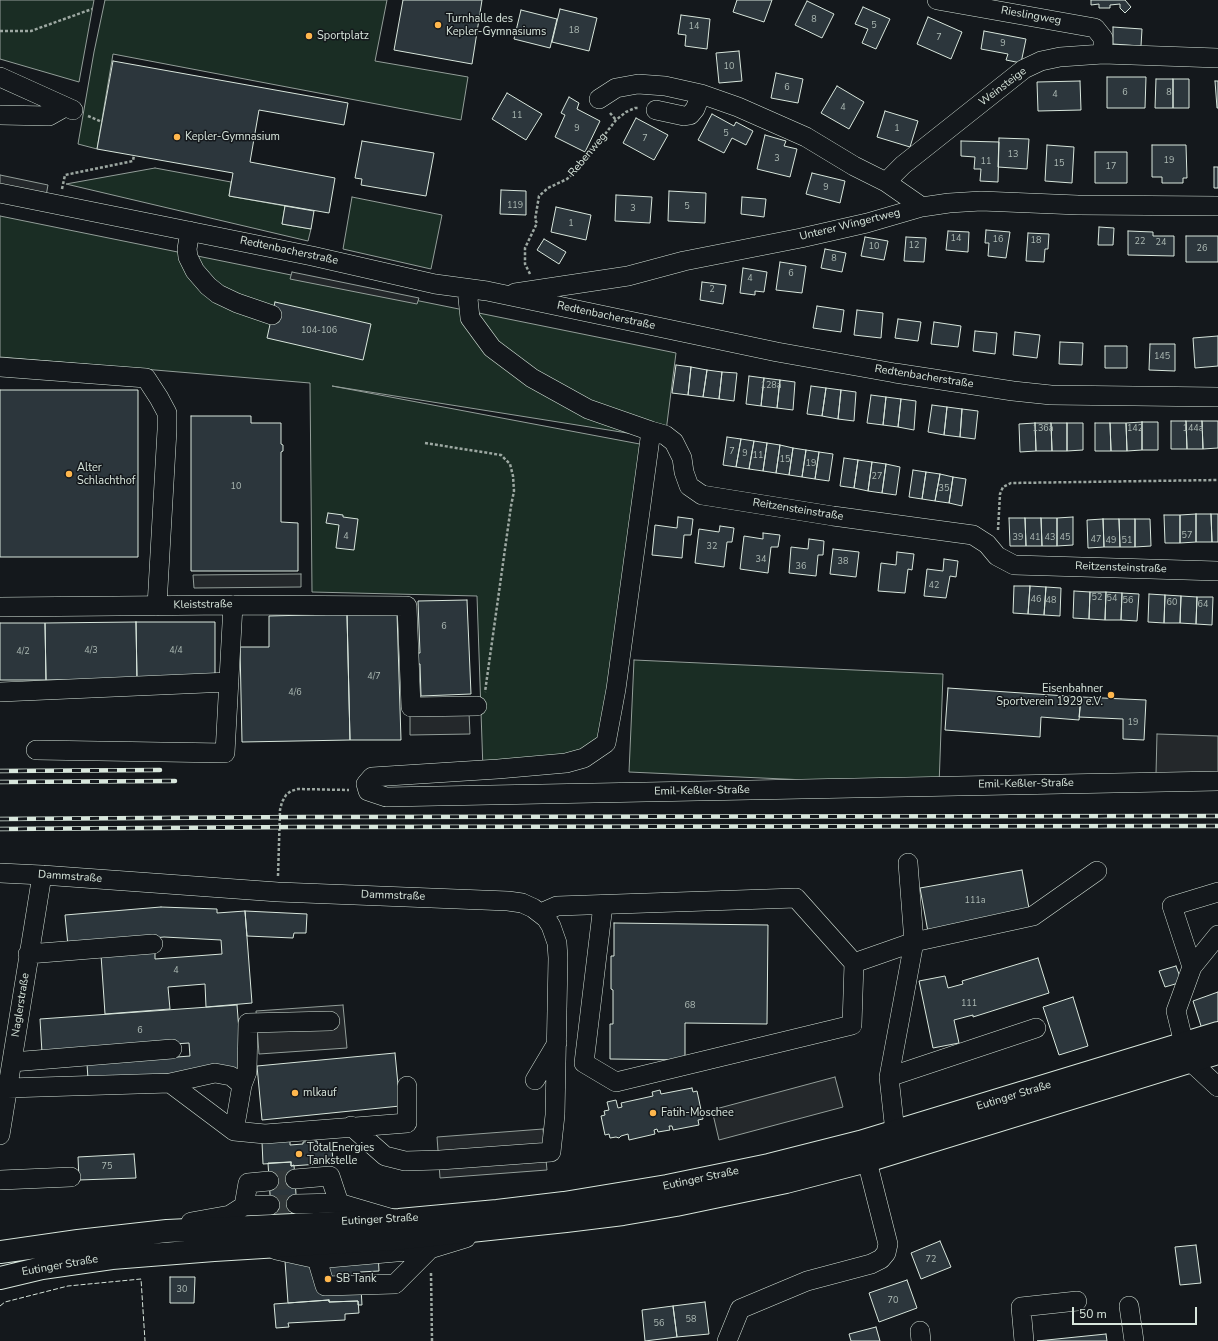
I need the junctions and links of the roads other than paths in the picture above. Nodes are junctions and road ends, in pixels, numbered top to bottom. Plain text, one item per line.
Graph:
1 (937, 0) edge
2 (1103, 54) junction
3 (1218, 58) edge
4 (0, 77) edge
5 (701, 94) junction
6 (599, 99) dead end
7 (656, 110) road end
8 (0, 116) edge
9 (886, 182) junction
10 (0, 193) edge
11 (1218, 206) edge
12 (922, 207) junction
13 (190, 231) junction
14 (467, 289) junction
15 (487, 291) junction
16 (272, 315) dead end
17 (0, 367) edge
18 (1218, 397) edge
19 (651, 432) junction
20 (1218, 571) edge
21 (233, 605) junction
22 (157, 606) junction
23 (0, 607) edge
24 (229, 682) junction
25 (0, 692) edge
26 (477, 706) road end
27 (36, 750) dead end
28 (1213, 778) edge
29 (908, 864) dead end
30 (1097, 871) dead end
31 (0, 873) edge
32 (42, 874) junction
33 (1218, 892) edge
34 (603, 905) junction
35 (541, 913) junction
36 (1218, 935) edge
37 (914, 942) junction
38 (153, 944) dead end
39 (28, 954) junction
40 (854, 963) junction
41 (1192, 967) junction
42 (330, 1022) dead end
43 (1036, 1028) dead end
44 (1218, 1033) edge
45 (557, 1042) junction
46 (172, 1049) dead end
47 (1187, 1052) junction
48 (1218, 1053) edge
49 (12, 1062) junction
50 (889, 1077) junction
51 (535, 1080) dead end
52 (170, 1083) junction
53 (242, 1085) junction
54 (407, 1086) dead end
55 (1218, 1087) edge
56 (8, 1088) junction
57 (352, 1126) junction
58 (234, 1131) junction
59 (895, 1132) junction
60 (0, 1135) edge
61 (867, 1161) junction
62 (71, 1177) dead end
63 (295, 1179) tunnel mouth
64 (0, 1180) edge
65 (269, 1181) tunnel mouth
66 (338, 1203) junction
67 (296, 1204) tunnel mouth
68 (270, 1205) tunnel mouth
69 (244, 1206) junction
70 (399, 1220) junction
71 (497, 1229) junction
72 (167, 1231) junction
73 (113, 1237) junction
74 (261, 1247) junction
75 (430, 1248) junction
76 (0, 1252) edge
77 (169, 1253) junction
78 (317, 1259) junction
79 (0, 1278) edge
80 (1077, 1301) dead end
81 (1130, 1306) dead end
82 (727, 1341) edge
83 (1024, 1341) edge
84 (1134, 1341) edge

1 - 2 street, Rieslingweg
2 - 3 street, Weinsteige
2 - 9 street, Weinsteige
4 - 8 street
5 - 6 street
5 - 7 street
5 - 9 street
9 - 12 street
10 - 13 street, Redtenbacherstraße
11 - 12 street, Unterer Wingertweg
12 - 15 street, Unterer Wingertweg
13 - 14 street, Redtenbacherstraße
13 - 16 street
14 - 15 street, Redtenbacherstraße
14 - 19 street, Reitzensteinstraße
15 - 18 street, Redtenbacherstraße
17 - 22 street
19 - 20 street, Reitzensteinstraße
19 - 28 street, Emil-Keßler-Straße
21 - 22 street, Kleiststraße
21 - 24 street
21 - 26 street, Kleiststraße
22 - 23 street, Kleiststraße
24 - 25 street
24 - 27 street
29 - 37 street
30 - 37 street
31 - 32 street, Dammstraße
32 - 35 street, Dammstraße
32 - 39 street, Naglerstraße
33 - 41 street
34 - 35 street
34 - 40 street
34 - 40 street
35 - 45 street, Dammstraße
36 - 41 street
37 - 40 street
37 - 50 street
38 - 39 street
39 - 49 street, Naglerstraße
41 - 47 street
42 - 53 street
43 - 50 street
44 - 47 main road, Eutinger Straße
45 - 51 street
45 - 57 street, Dammstraße
46 - 49 street
47 - 48 main road, Eutinger Straße
47 - 55 street
47 - 59 main road, Eutinger Straße
47 - 61 main road, Eutinger Straße
49 - 56 street, Naglerstraße
50 - 59 street
52 - 53 street
52 - 56 street
52 - 58 street
53 - 58 street
54 - 57 street
56 - 60 street, Naglerstraße
57 - 58 street
59 - 70 main road, Eutinger Straße
61 - 71 main road, Eutinger Straße
61 - 82 street
62 - 64 street
63 - 66 street
65 - 69 street
66 - 67 street
66 - 70 street
68 - 69 street
69 - 73 street
70 - 72 main road, Eutinger Straße
71 - 74 main road, Eutinger Straße
71 - 75 street
72 - 73 main road, Eutinger Straße
72 - 77 main road
73 - 76 main road, Eutinger Straße
74 - 77 main road, Eutinger Straße
74 - 78 street
75 - 78 street
75 - 78 street
77 - 79 main road, Eutinger Straße
80 - 83 street
81 - 84 street

